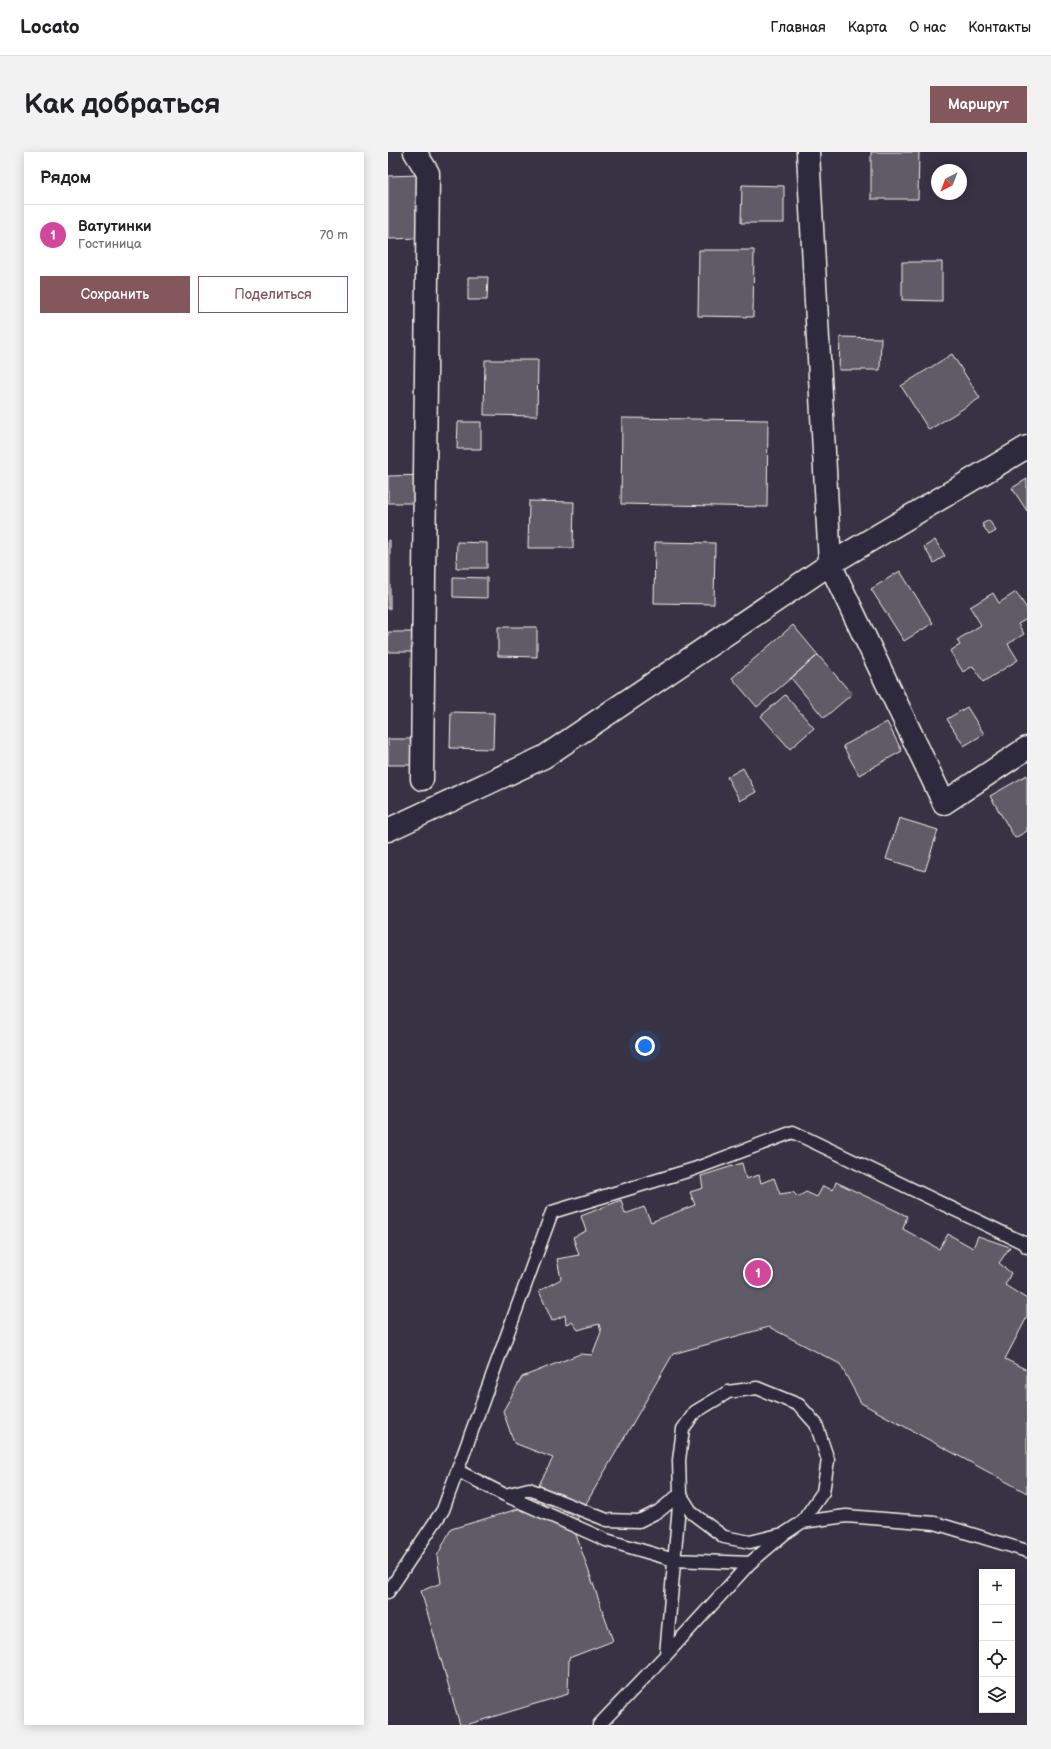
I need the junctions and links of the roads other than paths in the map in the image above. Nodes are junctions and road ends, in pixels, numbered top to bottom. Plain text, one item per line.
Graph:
1 (415, 152) edge
2 (808, 152) edge
3 (1027, 447) edge
4 (830, 564) junction
5 (1027, 748) edge
6 (422, 780) dead end
7 (388, 830) edge
8 (1027, 1247) edge
9 (458, 1471) junction
10 (680, 1494) junction
11 (505, 1495) junction
12 (802, 1522) junction
13 (784, 1534) junction
14 (1027, 1551) edge
15 (674, 1560) junction
16 (750, 1564) junction
17 (388, 1592) edge
18 (666, 1655) junction
19 (599, 1725) edge

1 - 6 street
2 - 4 street
3 - 4 street
4 - 5 street
4 - 7 street
8 - 9 lane
9 - 11 lane
9 - 17 lane
10 - 11 lane
10 - 12 lane
10 - 13 lane
10 - 15 lane
11 - 15 lane
12 - 13 lane
12 - 14 lane
13 - 16 lane
15 - 16 lane
15 - 18 lane
16 - 18 lane
18 - 19 lane

